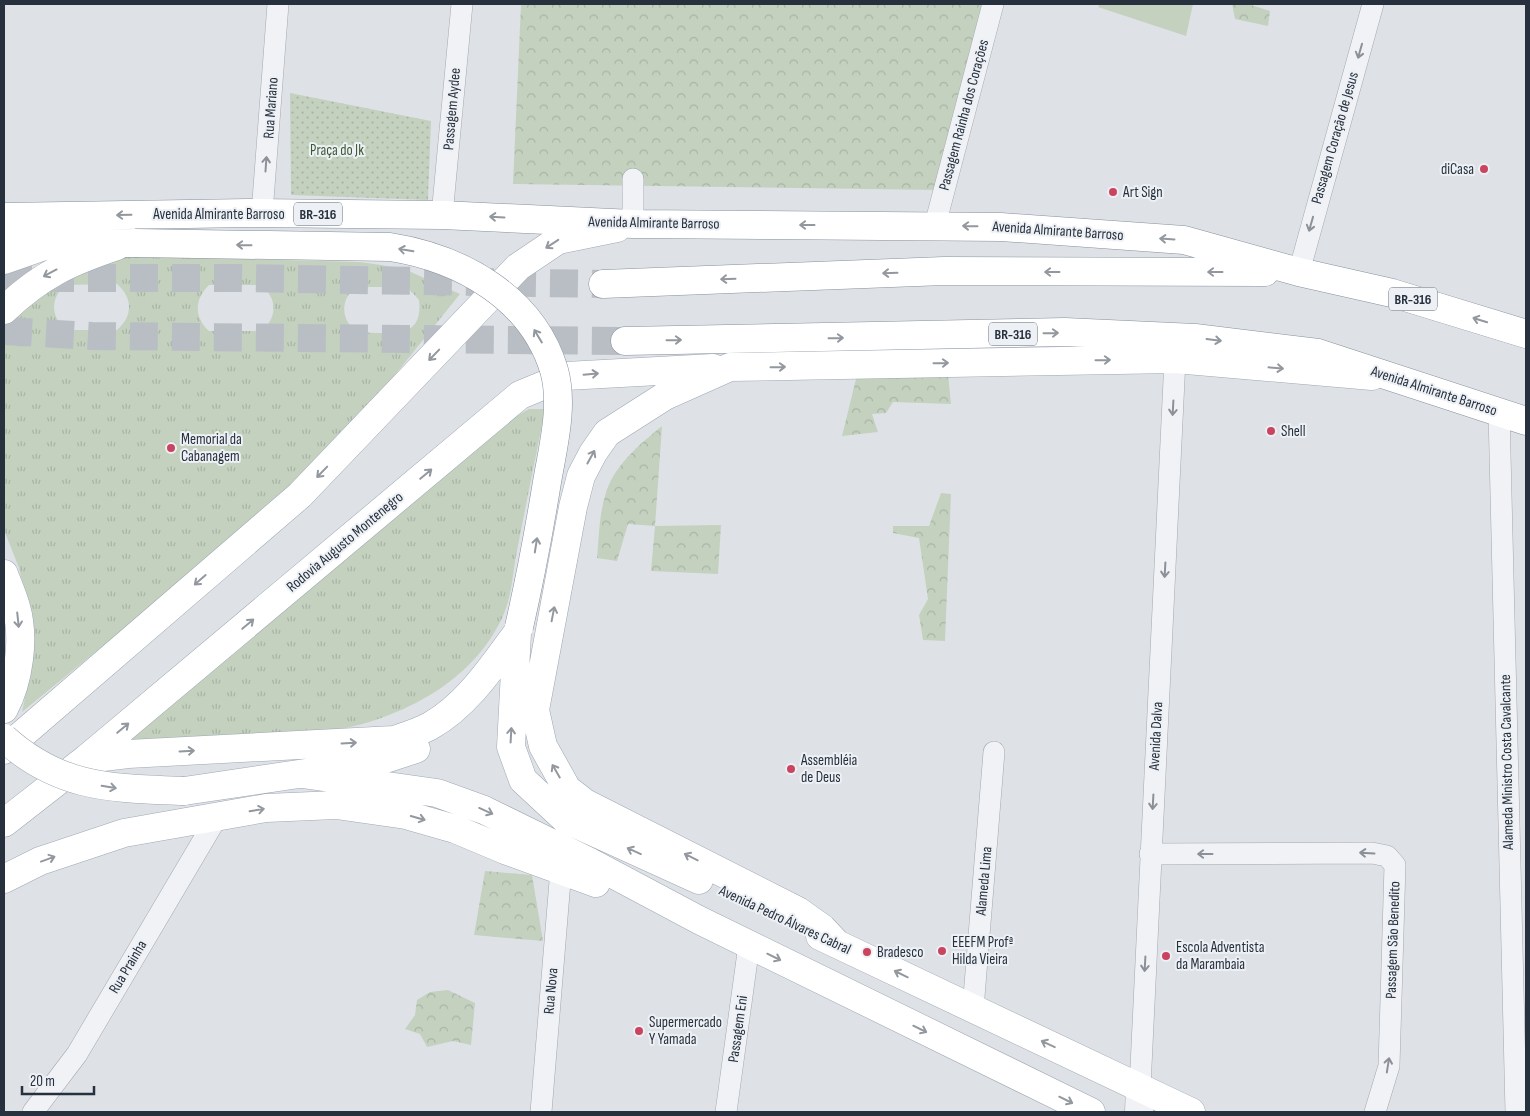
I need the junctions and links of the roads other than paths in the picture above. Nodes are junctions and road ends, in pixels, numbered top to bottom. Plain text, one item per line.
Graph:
1 (278, 4) edge
2 (462, 4) edge
3 (993, 4) edge
4 (1373, 4) edge
5 (633, 179) dead end
6 (262, 213) junction
7 (442, 215) junction
8 (4, 217) edge
9 (633, 224) junction
10 (935, 225) junction
11 (4, 240) edge
12 (132, 243) junction
13 (50, 244) junction
14 (4, 260) edge
15 (1299, 272) junction
16 (603, 284) tunnel mouth
17 (4, 310) edge
18 (1526, 334) edge
19 (625, 341) tunnel mouth
20 (1175, 359) junction
21 (730, 368) junction
22 (1395, 378) junction
23 (1499, 412) junction
24 (1526, 421) edge
25 (4, 574) edge
26 (518, 630) junction
27 (4, 709) edge
28 (4, 738) edge
29 (4, 750) edge
30 (994, 752) dead end
31 (86, 759) junction
32 (302, 774) junction
33 (217, 817) junction
34 (4, 823) edge
35 (1150, 854) junction
36 (560, 869) junction
37 (4, 879) edge
38 (699, 920) junction
39 (837, 944) junction
40 (749, 945) junction
41 (973, 1009) junction
42 (1140, 1099) edge
43 (33, 1112) edge
44 (541, 1112) edge
45 (726, 1112) edge
46 (1091, 1112) edge
47 (1191, 1112) edge
48 (1375, 1112) edge
49 (1516, 1112) edge

6 -> 1 street, Rua Mariano
2 - 7 street, Passagem Aydee
3 - 10 street, Passagem Rainha dos Corações
4 -> 15 street, Passagem Coração de Jesus
5 - 9 street
6 - 7 main road, Avenida Almirante Barroso / BR-316
6 -> 8 main road, Avenida Almirante Barroso / BR-316
9 -> 7 main road, Avenida Almirante Barroso / BR-316
10 -> 9 main road, Avenida Almirante Barroso / BR-316
9 -> 29 main road
15 -> 10 main road, Avenida Almirante Barroso / BR-316
11 - 13 main road
12 - 13 main road
12 -> 17 main road
26 -> 12 main road, bridge
13 - 14 main road
15 -> 16 main road, Avenida Almirante Barroso / BR-316
18 -> 15 main road, Avenida Almirante Barroso / BR-316
19 -> 22 main road, Avenida Almirante Barroso / BR-316
21 -> 20 main road, Rodovia Augusto Montenegro
20 -> 22 main road, Rodovia Augusto Montenegro
20 -> 35 street, Avenida Dalva
31 -> 21 main road, Rodovia Augusto Montenegro
39 -> 21 main road
22 - 23 main road, Avenida Almirante Barroso / BR-316
23 - 24 main road, Avenida Almirante Barroso / BR-316
23 - 49 street, Alameda Ministro Costa Cavalcante
25 -> 27 main road
31 -> 26 main road
26 - 32 main road
39 -> 26 main road, Avenida Pedro Álvares Cabral
28 -> 32 main road, bridge
30 - 41 street, Alameda Lima
31 - 34 main road, Rodovia Augusto Montenegro
32 -> 38 main road
33 -> 36 main road
37 -> 33 main road
33 - 43 street, Rua Prainha
35 -> 42 street, Avenida Dalva
48 -> 35 street, Passagem São Benedito
36 - 38 main road
36 - 44 street, Rua Nova
38 - 40 main road
41 -> 39 main road, Avenida Pedro Álvares Cabral
40 - 45 street, Passagem Eni
40 -> 46 main road
42 -> 41 main road, Avenida Pedro Álvares Cabral
42 - 47 main road, Avenida Pedro Álvares Cabral

